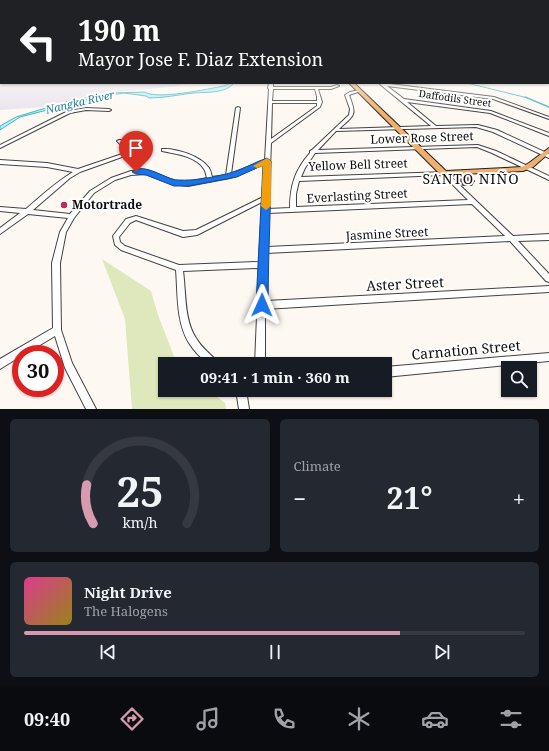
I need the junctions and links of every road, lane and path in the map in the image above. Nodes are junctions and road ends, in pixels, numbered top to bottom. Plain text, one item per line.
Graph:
1 (271, 84) edge
2 (352, 84) edge
3 (383, 84) edge
4 (389, 84) edge
5 (337, 86) dead end
6 (270, 88) junction
7 (316, 88) junction
8 (359, 91) junction
9 (402, 100) junction
10 (270, 102) junction
11 (320, 102) junction
12 (238, 108) dead end
13 (109, 110) dead end
14 (549, 118) edge
15 (434, 126) junction
16 (396, 127) junction
17 (335, 130) junction
18 (549, 135) edge
19 (119, 141) dead end
20 (268, 143) junction
21 (0, 147) edge
22 (418, 148) junction
23 (164, 150) dead end
24 (312, 152) junction
25 (548, 153) edge
26 (267, 161) junction
27 (0, 162) edge
28 (528, 168) junction
29 (78, 171) junction
30 (444, 173) junction
31 (228, 177) junction
32 (549, 178) edge
33 (296, 179) junction
34 (210, 180) junction
35 (267, 197) junction
36 (473, 202) junction
37 (0, 209) edge
38 (292, 210) junction
39 (28, 211) junction
40 (266, 211) junction
41 (72, 216) junction
42 (0, 231) edge
43 (549, 237) edge
44 (512, 239) junction
45 (263, 250) junction
46 (263, 265) junction
47 (179, 268) junction
48 (549, 279) edge
49 (549, 289) edge
50 (262, 305) junction
51 (57, 330) junction
52 (207, 357) edge
53 (260, 357) edge
54 (549, 357) edge
55 (0, 364) edge
56 (392, 371) edge
57 (242, 397) edge
58 (91, 409) edge
59 (244, 409) edge

1 - 6 street
2 - 8 main road
3 - 9 street
4 - 14 street
5 - 7 street
6 - 7 street
6 - 10 street
7 - 11 street
8 - 16 main road
8 - 17 street
9 - 15 street
9 - 18 street, Daffodils Street
10 - 11 street
10 - 20 street
11 - 20 street
12 - 31 street
13 - 21 street
15 - 16 street
15 - 25 street
16 - 17 street
16 - 22 main road
17 - 24 street
19 - 29 street
20 - 26 street
22 - 24 street, Lower Rose Street
22 - 28 street, Lower Rose Street
22 - 30 main road
23 - 34 street
24 - 33 street
25 - 28 main road
26 - 31 street
26 - 35 street
27 - 29 street
28 - 30 main road
28 - 32 street, Lower Rose Street
29 - 39 street
30 - 33 street, Yellow Bell Street
30 - 36 street
31 - 34 street
33 - 38 street
34 - 41 street
35 - 40 street
35 - 47 street
36 - 38 street, Everlasting Street
36 - 44 street
37 - 39 street
38 - 40 street, Everlasting Street
39 - 41 street
39 - 42 street
40 - 45 street
41 - 51 street
43 - 44 street, Jasmine Street
44 - 45 street, Jasmine Street
44 - 48 street
45 - 46 street
46 - 47 street
46 - 50 street
47 - 52 street
49 - 50 street, Aster Street
50 - 53 street
51 - 55 street
51 - 58 street
54 - 56 street, Carnation Street
57 - 59 street

